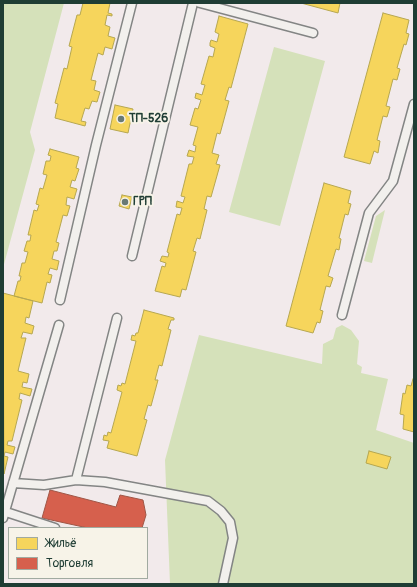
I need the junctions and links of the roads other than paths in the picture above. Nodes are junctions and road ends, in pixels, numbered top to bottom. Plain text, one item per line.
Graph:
1 (132, 3) edge
2 (193, 3) edge
3 (200, 3) edge
4 (313, 33) dead end
5 (414, 104) edge
6 (132, 256) dead end
7 (60, 300) dead end
8 (342, 316) dead end
9 (117, 318) dead end
10 (59, 325) dead end
11 (76, 480) junction
12 (13, 483) junction
13 (4, 513) edge
14 (52, 527) edge
15 (223, 584) edge

1 - 7 lane
2 - 6 lane
3 - 4 lane
5 - 8 lane
9 - 11 lane
10 - 12 lane
11 - 12 lane
11 - 15 lane
12 - 13 lane
13 - 14 lane

